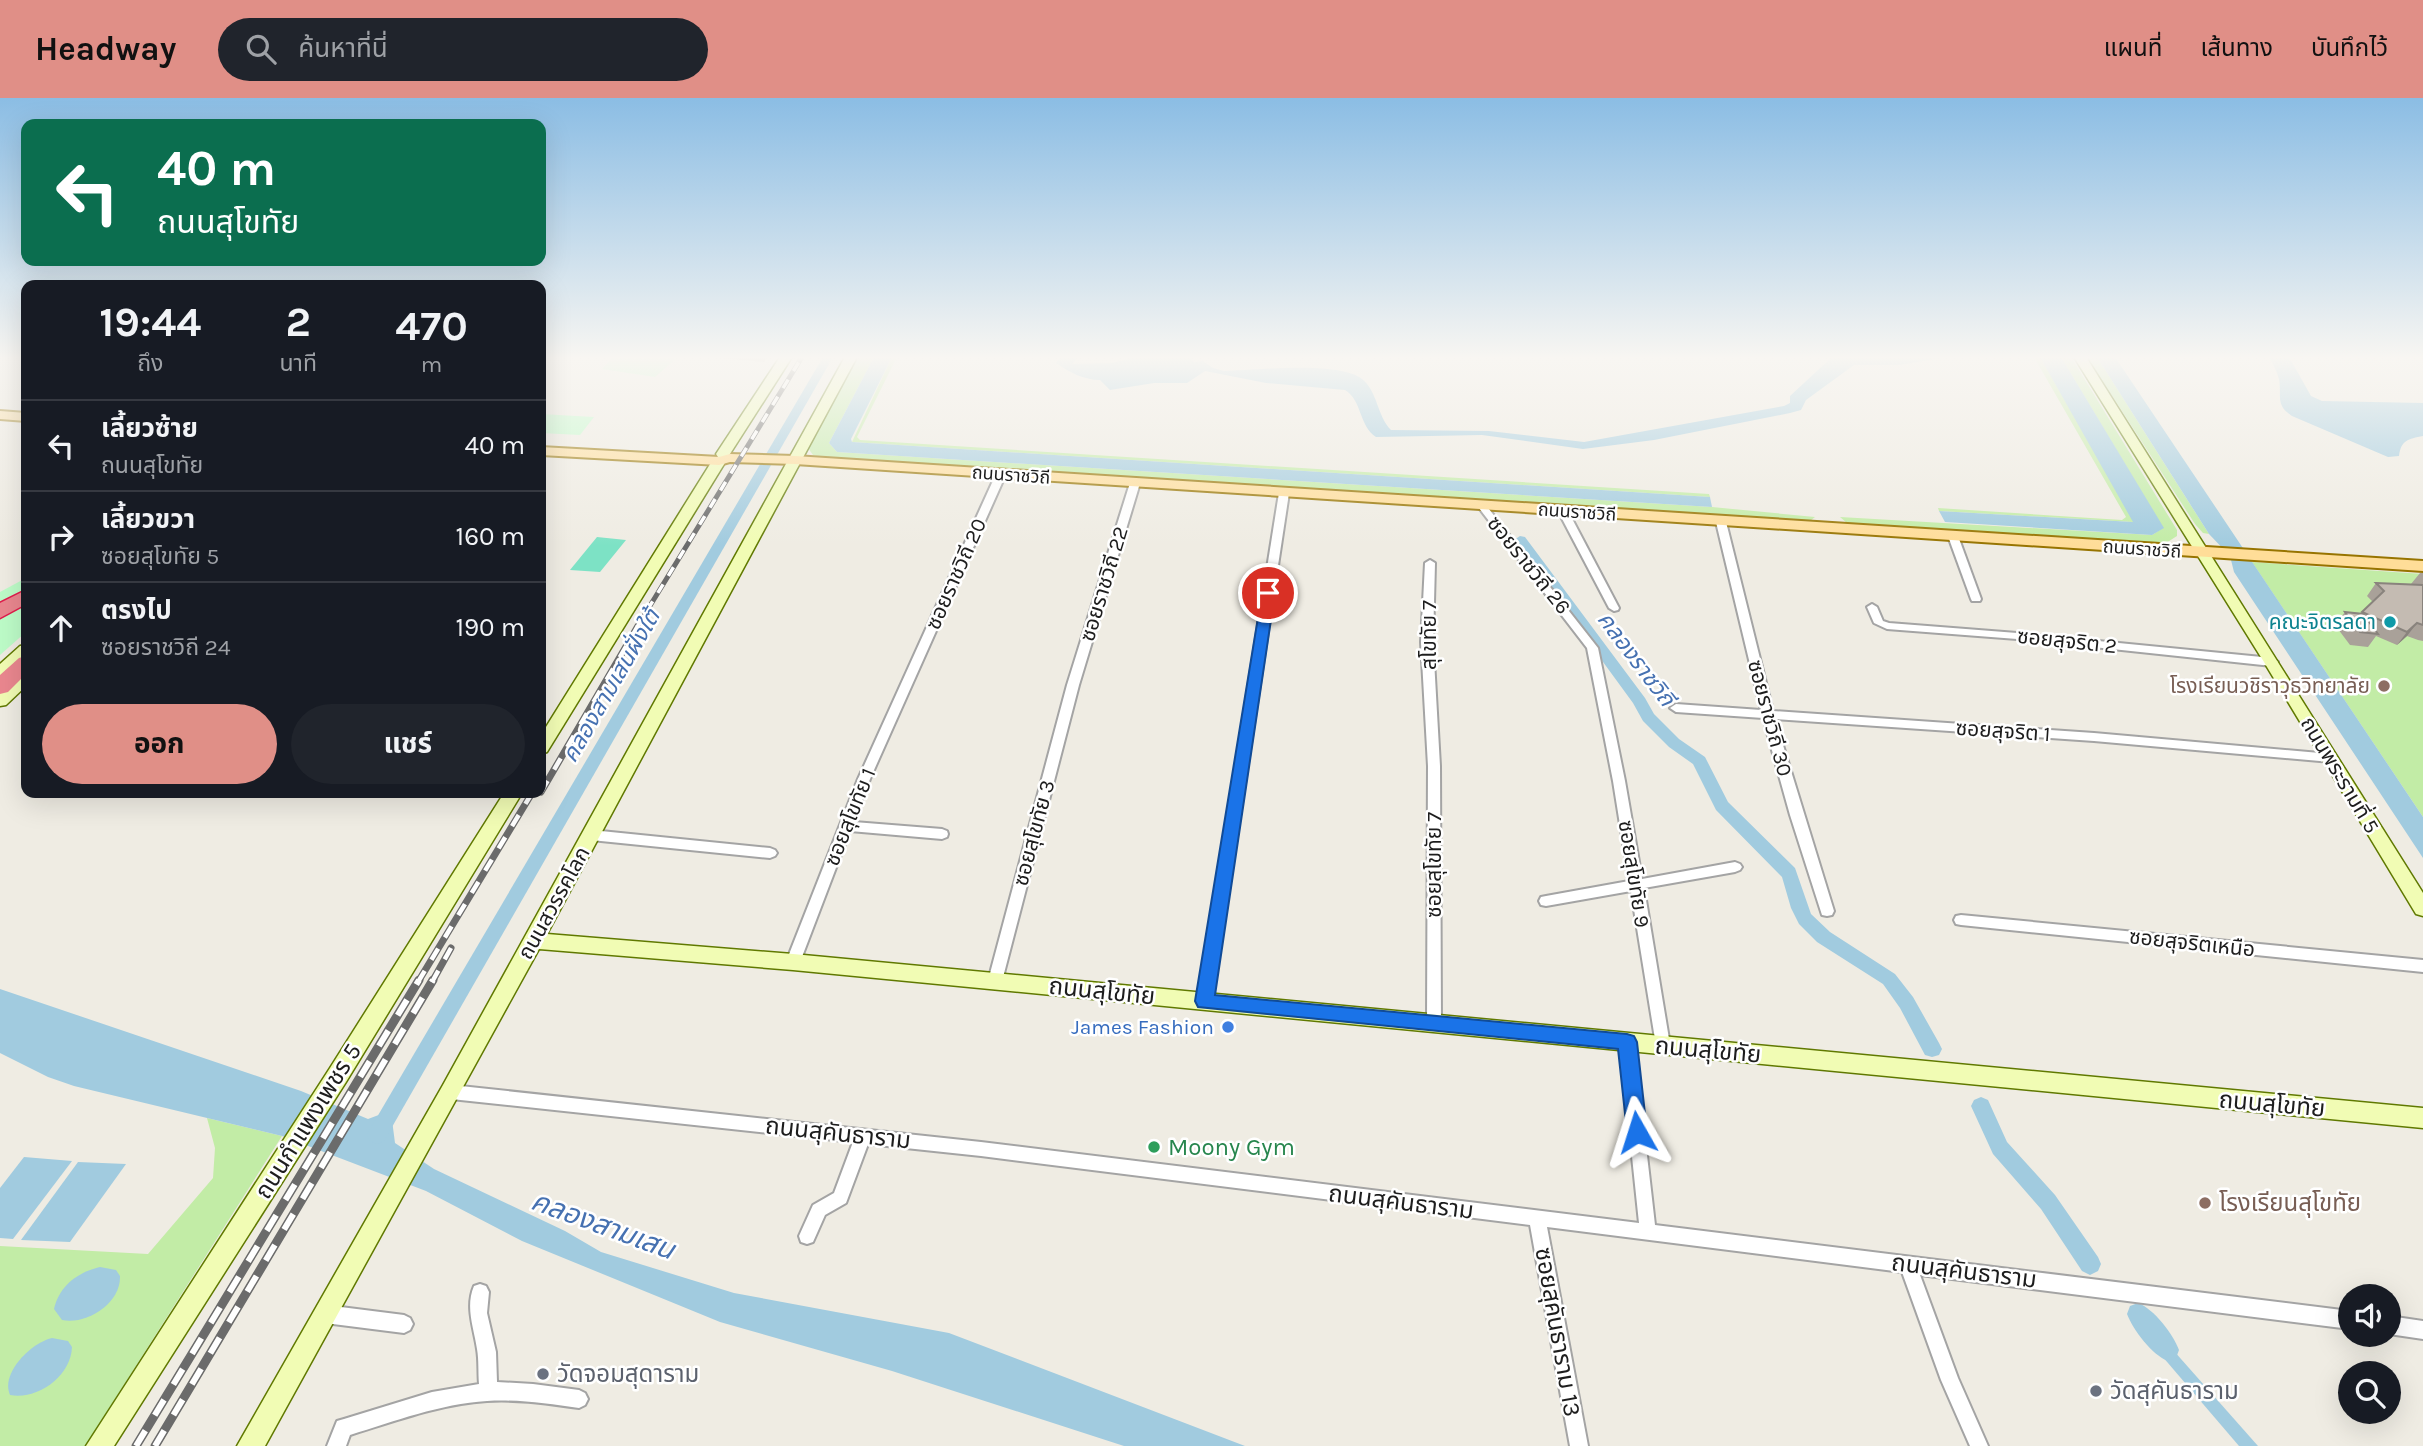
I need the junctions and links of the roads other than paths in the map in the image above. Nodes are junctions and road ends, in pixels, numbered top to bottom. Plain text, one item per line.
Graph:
1 (745, 420) edge
2 (814, 420) edge
3 (2119, 420) edge
4 (546, 439) edge
5 (546, 445) edge
6 (546, 451) edge
7 (722, 456) junction
8 (790, 460) junction
9 (1001, 474) junction
10 (1135, 483) junction
11 (1284, 493) junction
12 (1482, 506) junction
13 (1563, 511) junction
14 (1721, 522) junction
15 (1953, 536) junction
16 (2203, 553) junction
17 (1430, 563) dead end
18 (2423, 566) edge
19 (21, 590) edge
20 (1976, 599) dead end
21 (0, 600) edge
22 (21, 600) edge
23 (1872, 607) dead end
24 (1614, 608) dead end
25 (0, 612) edge
26 (21, 655) edge
27 (21, 661) edge
28 (2272, 662) junction
29 (21, 668) edge
30 (911, 674) joint
31 (0, 675) edge
32 (21, 682) edge
33 (1073, 685) joint
34 (0, 687) edge
35 (0, 701) edge
36 (1602, 703) joint
37 (1430, 707) joint
38 (1676, 708) dead end
39 (1770, 714) junction
40 (546, 740) edge
41 (2331, 758) junction
42 (510, 798) edge
43 (845, 826) junction
44 (943, 834) dead end
45 (591, 835) junction
46 (770, 853) dead end
47 (1735, 867) dead end
48 (1635, 886) junction
49 (1546, 901) dead end
50 (2423, 909) edge
51 (1827, 911) dead end
52 (1961, 920) dead end
53 (533, 941) junction
54 (793, 962) junction
55 (2423, 966) edge
56 (995, 981) junction
57 (1205, 1001) junction
58 (1434, 1023) junction
59 (1627, 1042) junction
60 (1663, 1045) junction
61 (447, 1099) junction
62 (2423, 1118) edge
63 (863, 1136) junction
64 (1537, 1219) junction
65 (1648, 1233) junction
66 (807, 1236) dead end
67 (1908, 1264) junction
68 (480, 1292) dead end
69 (325, 1314) junction
70 (2338, 1318) edge
71 (404, 1324) dead end
72 (2401, 1327) edge
73 (2423, 1330) edge
74 (488, 1392) junction
75 (579, 1399) dead end
76 (99, 1446) edge
77 (250, 1446) edge
78 (336, 1446) edge
79 (1579, 1446) edge
80 (1979, 1446) edge

1 - 7 street
2 - 8 street, ถนนสวรรคโลก
3 - 16 street, ถนนพระรามที่ 5
4 - 7 main road, ถนนราชวิถี
5 - 7 main road
6 - 7 main road, ถนนราชวิถี
7 - 8 main road, ถนนราชวิถี
7 - 40 street
8 - 9 main road, ถนนราชวิถี
8 - 45 street, ถนนสวรรคโลก
9 - 10 main road, ถนนราชวิถี
9 - 30 street, ซอยราชวิถี 20
10 - 11 main road, ถนนราชวิถี
10 - 33 street, ซอยราชวิถี 22
11 - 12 main road, ถนนราชวิถี
11 - 57 street
12 - 13 main road, ถนนราชวิถี
12 - 36 street, ซอยราชวิถี 26
13 - 14 main road, ถนนราชวิถี
13 - 24 street
14 - 15 main road, ถนนราชวิถี
14 - 39 street, ซอยราชวิถี 30
15 - 16 main road, ถนนราชวิถี
15 - 20 street
16 - 18 main road, ถนนราชวิถี
16 - 28 street, ถนนพระรามที่ 5
17 - 37 street, สุโขทัย 7
19 - 21 highway
22 - 25 highway
23 - 28 street, ซอยสุจริต 2
26 - 31 street
27 - 31 highway
28 - 41 street, ถนนพระรามที่ 5
29 - 34 highway
30 - 43 street, ซอยสุโขทัย 1
32 - 35 street
33 - 56 street, ซอยสุโขทัย 3
36 - 48 street, ซอยสุโขทัย 9
37 - 58 street, ซอยสุโขทัย 7
38 - 39 street, ซอยสุจริต 1
39 - 41 street, ซอยสุจริต 1
39 - 51 street, ซอยราชวิถี 30
41 - 50 street, ถนนพระรามที่ 5
42 - 76 street, ถนนกำแพงเพชร 5
43 - 44 street
43 - 54 street, ซอยสุโขทัย 1
45 - 46 street
45 - 53 street, ถนนสวรรคโลก
47 - 48 street
48 - 49 street
48 - 60 street, ซอยสุโขทัย 9
52 - 55 street, ซอยสุจริตเหนือ
53 - 54 street, ถนนสุโขทัย
53 - 61 street, ถนนสวรรคโลก
54 - 56 street, ถนนสุโขทัย
56 - 57 street, ถนนสุโขทัย
57 - 58 street, ถนนสุโขทัย
58 - 59 street, ถนนสุโขทัย
59 - 60 street, ถนนสุโขทัย
59 - 65 street
60 - 62 street, ถนนสุโขทัย
61 - 63 street, ถนนสุคันธาราม
61 - 69 street, ถนนสวรรคโลก
63 - 64 street, ถนนสุคันธาราม
63 - 66 street
64 - 65 street, ถนนสุคันธาราม
64 - 79 street, ซอยสุคันธาราม 13
65 - 67 street, ถนนสุคันธาราม
67 - 70 street, ถนนสุคันธาราม
67 - 80 street
68 - 74 street
69 - 71 street
69 - 77 street, ถนนสวรรคโลก
72 - 73 street
74 - 75 street
74 - 78 street

